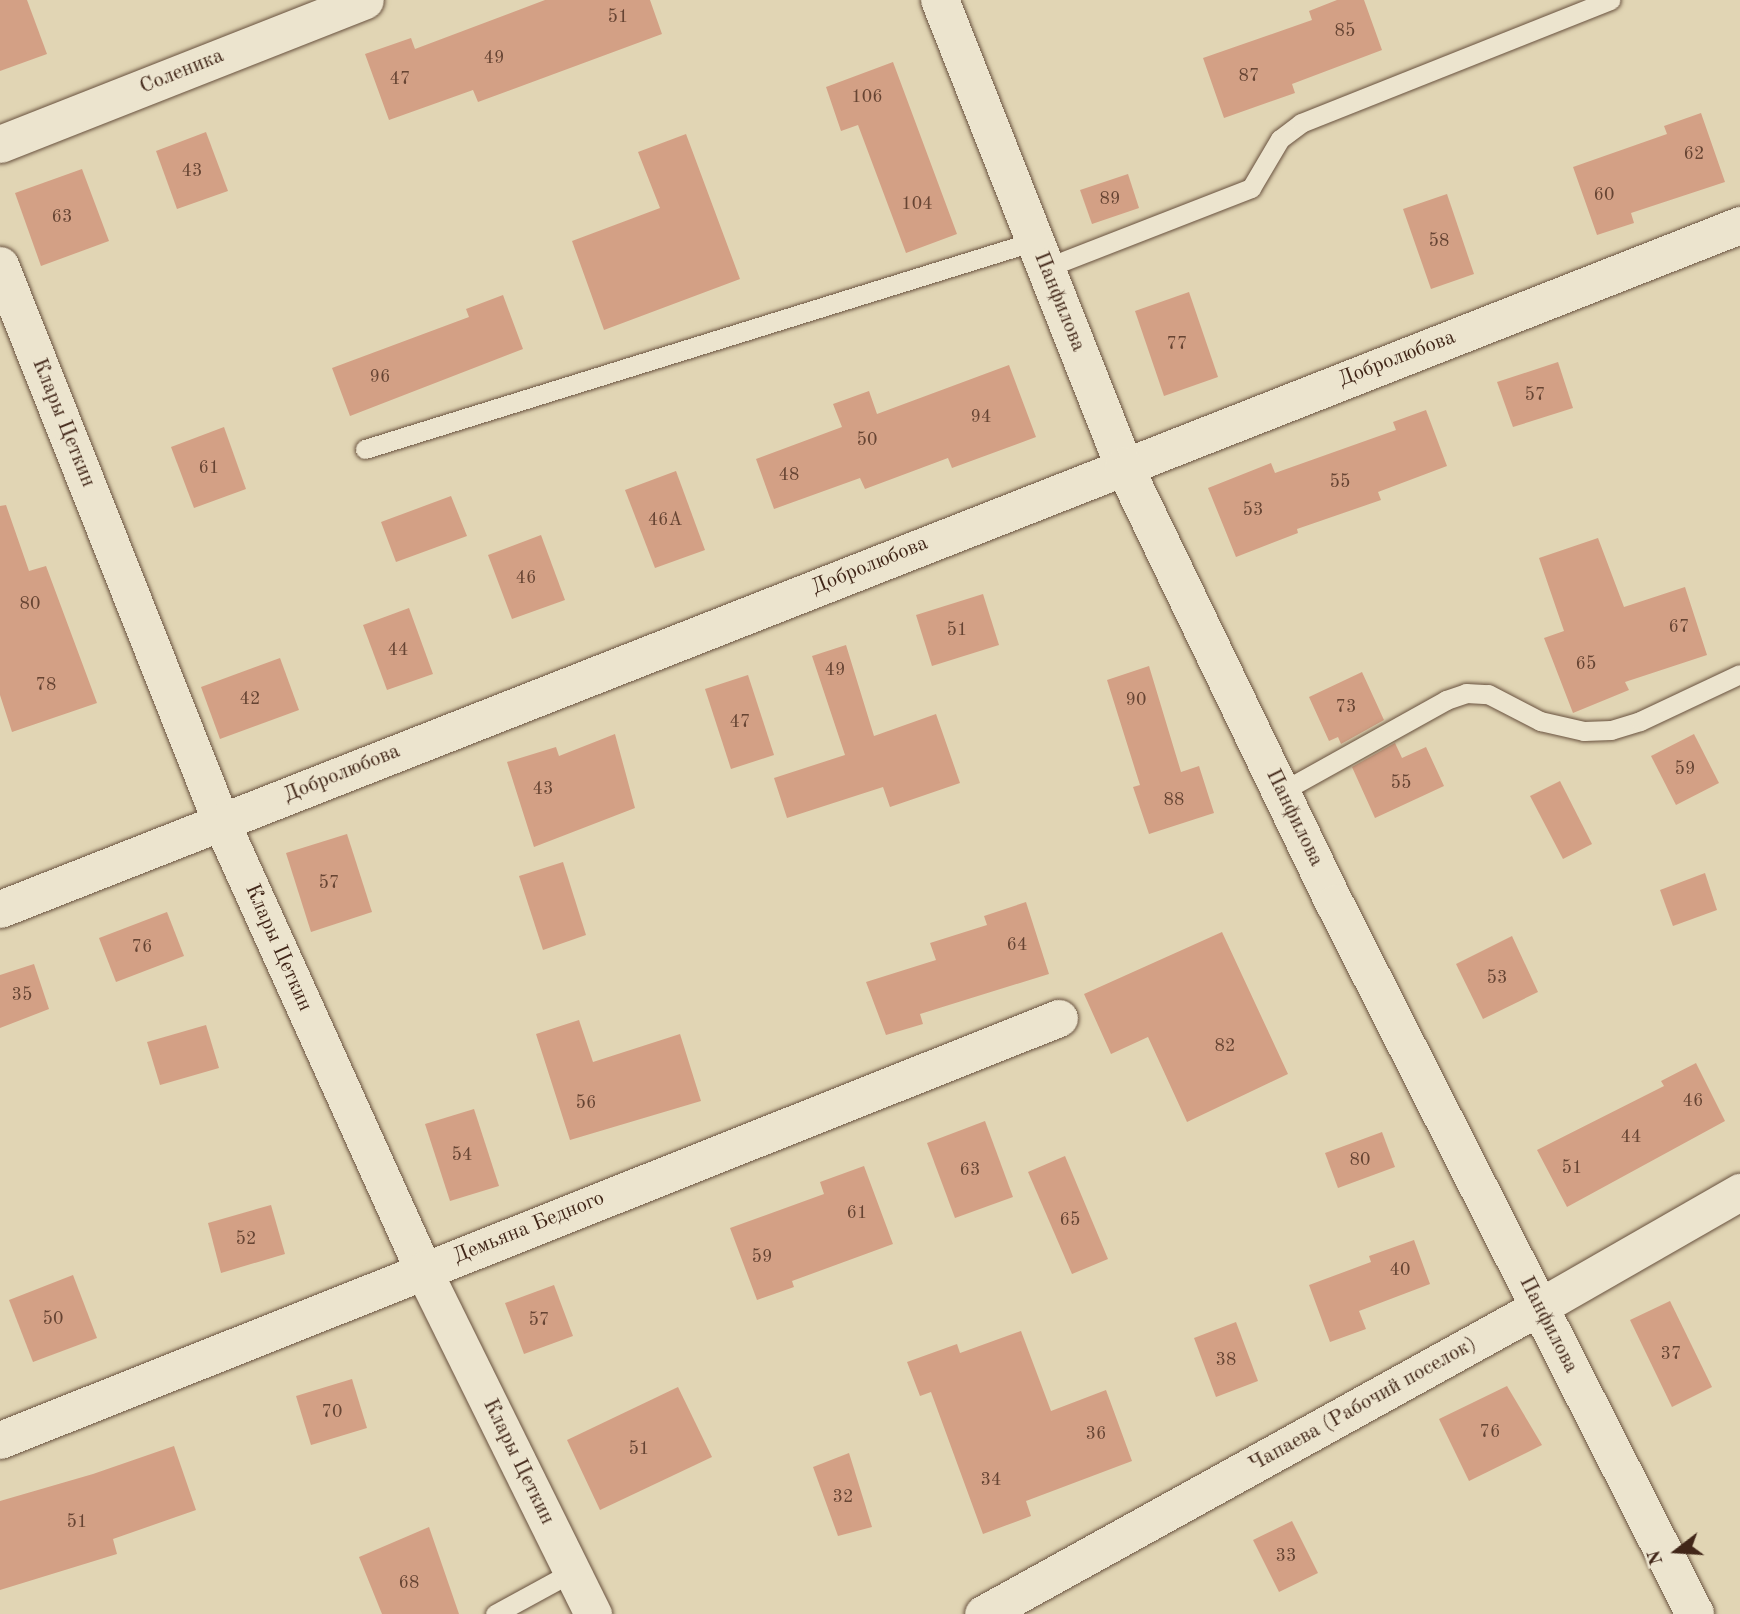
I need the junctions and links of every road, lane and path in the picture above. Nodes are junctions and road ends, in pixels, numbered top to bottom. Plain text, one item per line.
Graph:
1 (365, 0) edge
2 (940, 0) edge
3 (1610, 0) edge
4 (0, 144) edge
5 (1740, 225) edge
6 (1040, 254) junction
7 (0, 265) edge
8 (365, 449) dead end
9 (1124, 466) junction
10 (1740, 674) edge
11 (1281, 792) junction
12 (221, 822) junction
13 (0, 909) edge
14 (1059, 1018) dead end
15 (1740, 1192) edge
16 (423, 1270) junction
17 (1539, 1307) junction
18 (0, 1440) edge
19 (572, 1572) junction
20 (495, 1614) edge
21 (593, 1614) edge
22 (983, 1614) edge
23 (1695, 1614) edge

1 - 4 street, Соленика
2 - 6 street, Панфилова
3 - 6 lane
5 - 9 street, Добролюбова
6 - 8 lane
6 - 9 street, Панфилова
7 - 12 street, Клары Цеткин
9 - 11 street, Панфилова
9 - 12 street, Добролюбова
10 - 11 lane
11 - 17 street, Панфилова
12 - 13 street, Добролюбова
12 - 16 street, Клары Цеткин
14 - 16 street, Демьяна Бедного
15 - 17 street, Чапаева (Рабочий поселок)
16 - 18 street, Демьяна Бедного
16 - 19 street, Клары Цеткин
17 - 22 street, Чапаева (Рабочий поселок)
17 - 23 street, Панфилова
19 - 20 lane
19 - 21 street, Клары Цеткин

